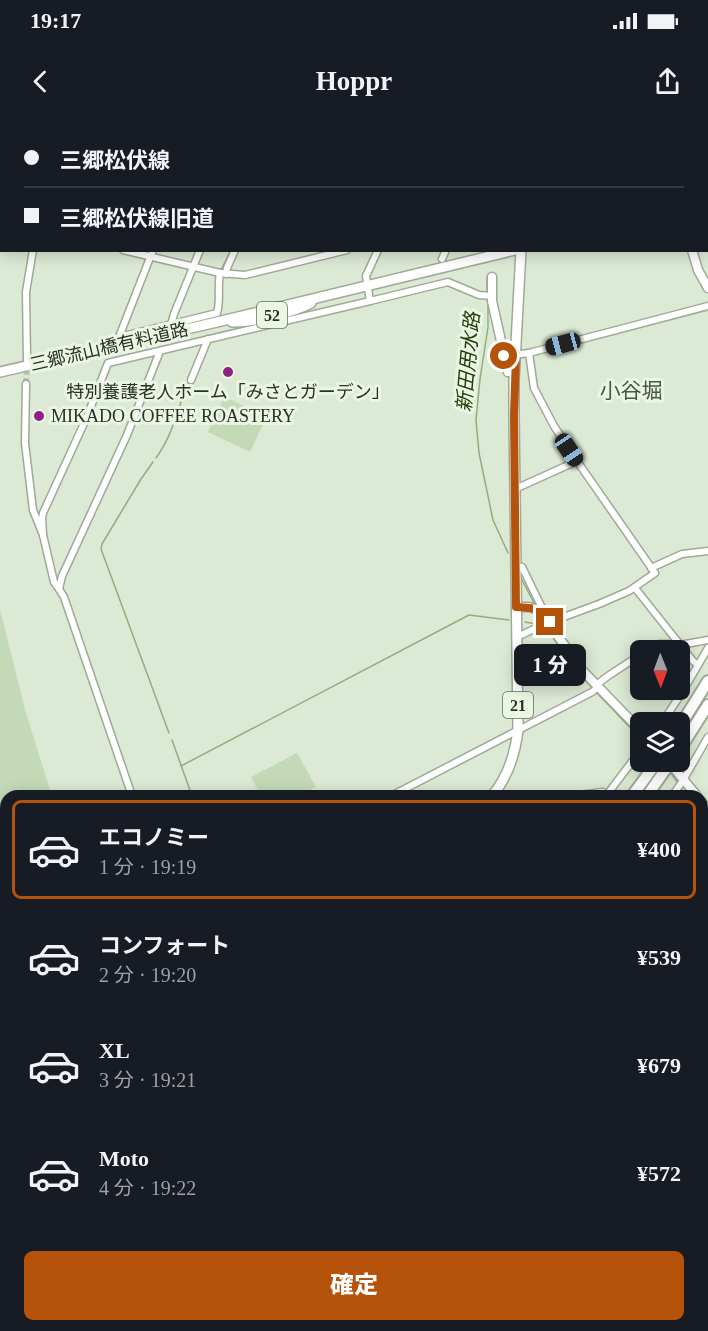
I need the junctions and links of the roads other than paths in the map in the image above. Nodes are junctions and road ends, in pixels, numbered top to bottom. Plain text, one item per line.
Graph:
1 (33, 252) edge
2 (199, 252) edge
3 (234, 252) edge
4 (339, 252) edge
5 (377, 252) edge
6 (445, 252) edge
7 (507, 252) edge
8 (521, 252) edge
9 (693, 252) edge
10 (152, 254) edge
11 (442, 259) dead end
12 (194, 267) junction
13 (223, 274) junction
14 (492, 277) dead end
15 (367, 286) junction
16 (708, 287) edge
17 (488, 296) junction
18 (370, 301) junction
19 (708, 306) edge
20 (171, 325) junction
21 (208, 339) junction
22 (160, 351) junction
23 (529, 353) junction
24 (516, 355) junction
25 (504, 356) junction
26 (30, 362) junction
27 (0, 372) edge
28 (508, 372) dead end
29 (191, 380) dead end
30 (26, 384) tunnel mouth
31 (577, 461) junction
32 (514, 489) junction
33 (43, 535) junction
34 (708, 551) edge
35 (522, 567) dead end
36 (651, 568) junction
37 (635, 588) junction
38 (60, 589) junction
39 (516, 607) junction
40 (546, 621) junction
41 (517, 637) junction
42 (677, 640) edge
43 (708, 640) edge
44 (690, 642) edge
45 (708, 648) edge
46 (690, 658) edge
47 (630, 662) edge
48 (697, 667) junction
49 (706, 678) edge
50 (595, 688) junction
51 (708, 705) edge
52 (669, 712) edge
53 (688, 712) edge
54 (630, 721) edge
55 (518, 730) junction
56 (690, 733) edge
57 (708, 737) edge
58 (630, 765) edge
59 (650, 772) edge
60 (663, 772) edge
61 (673, 772) edge
62 (681, 783) junction
63 (130, 790) edge
64 (403, 790) edge
65 (496, 790) edge
66 (611, 790) edge
67 (636, 790) edge
68 (651, 790) edge
69 (676, 790) edge
70 (690, 790) edge

1 - 26 street
2 - 12 street
3 - 13 street
4 - 13 street
5 - 15 street
6 - 11 street
7 - 15 main road, 三郷流山橋有料道路 / 52
8 - 24 main road, 21
9 - 16 street
10 - 12 street
10 - 20 street
12 - 13 street
12 - 20 street
13 - 20 street
14 - 17 street
15 - 18 street
15 - 26 main road, 三郷流山橋有料道路 / 52
17 - 18 street
17 - 25 street
18 - 21 street
19 - 23 street
21 - 22 street
21 - 29 street
22 - 33 street
22 - 38 street
23 - 24 street
23 - 31 street
24 - 25 street
24 - 32 main road, 21
25 - 28 street
26 - 27 main road, 三郷流山橋有料道路 / 52
30 - 33 street
31 - 32 street
31 - 36 street
32 - 39 main road, 21
33 - 38 street
34 - 36 street
35 - 40 street
36 - 37 street
37 - 40 street
37 - 42 street
38 - 63 street
39 - 40 street
39 - 41 main road, 21
40 - 41 street
40 - 50 street
41 - 55 main road, 21
43 - 44 street
45 - 48 street
46 - 48 street
47 - 50 street
48 - 49 street
48 - 52 street
49 - 53 highway
50 - 54 street
50 - 55 street
51 - 56 highway
55 - 64 street
55 - 65 main road, 21
57 - 62 street
58 - 66 street
59 - 67 highway
60 - 68 highway
61 - 62 street
62 - 69 street
62 - 70 street

